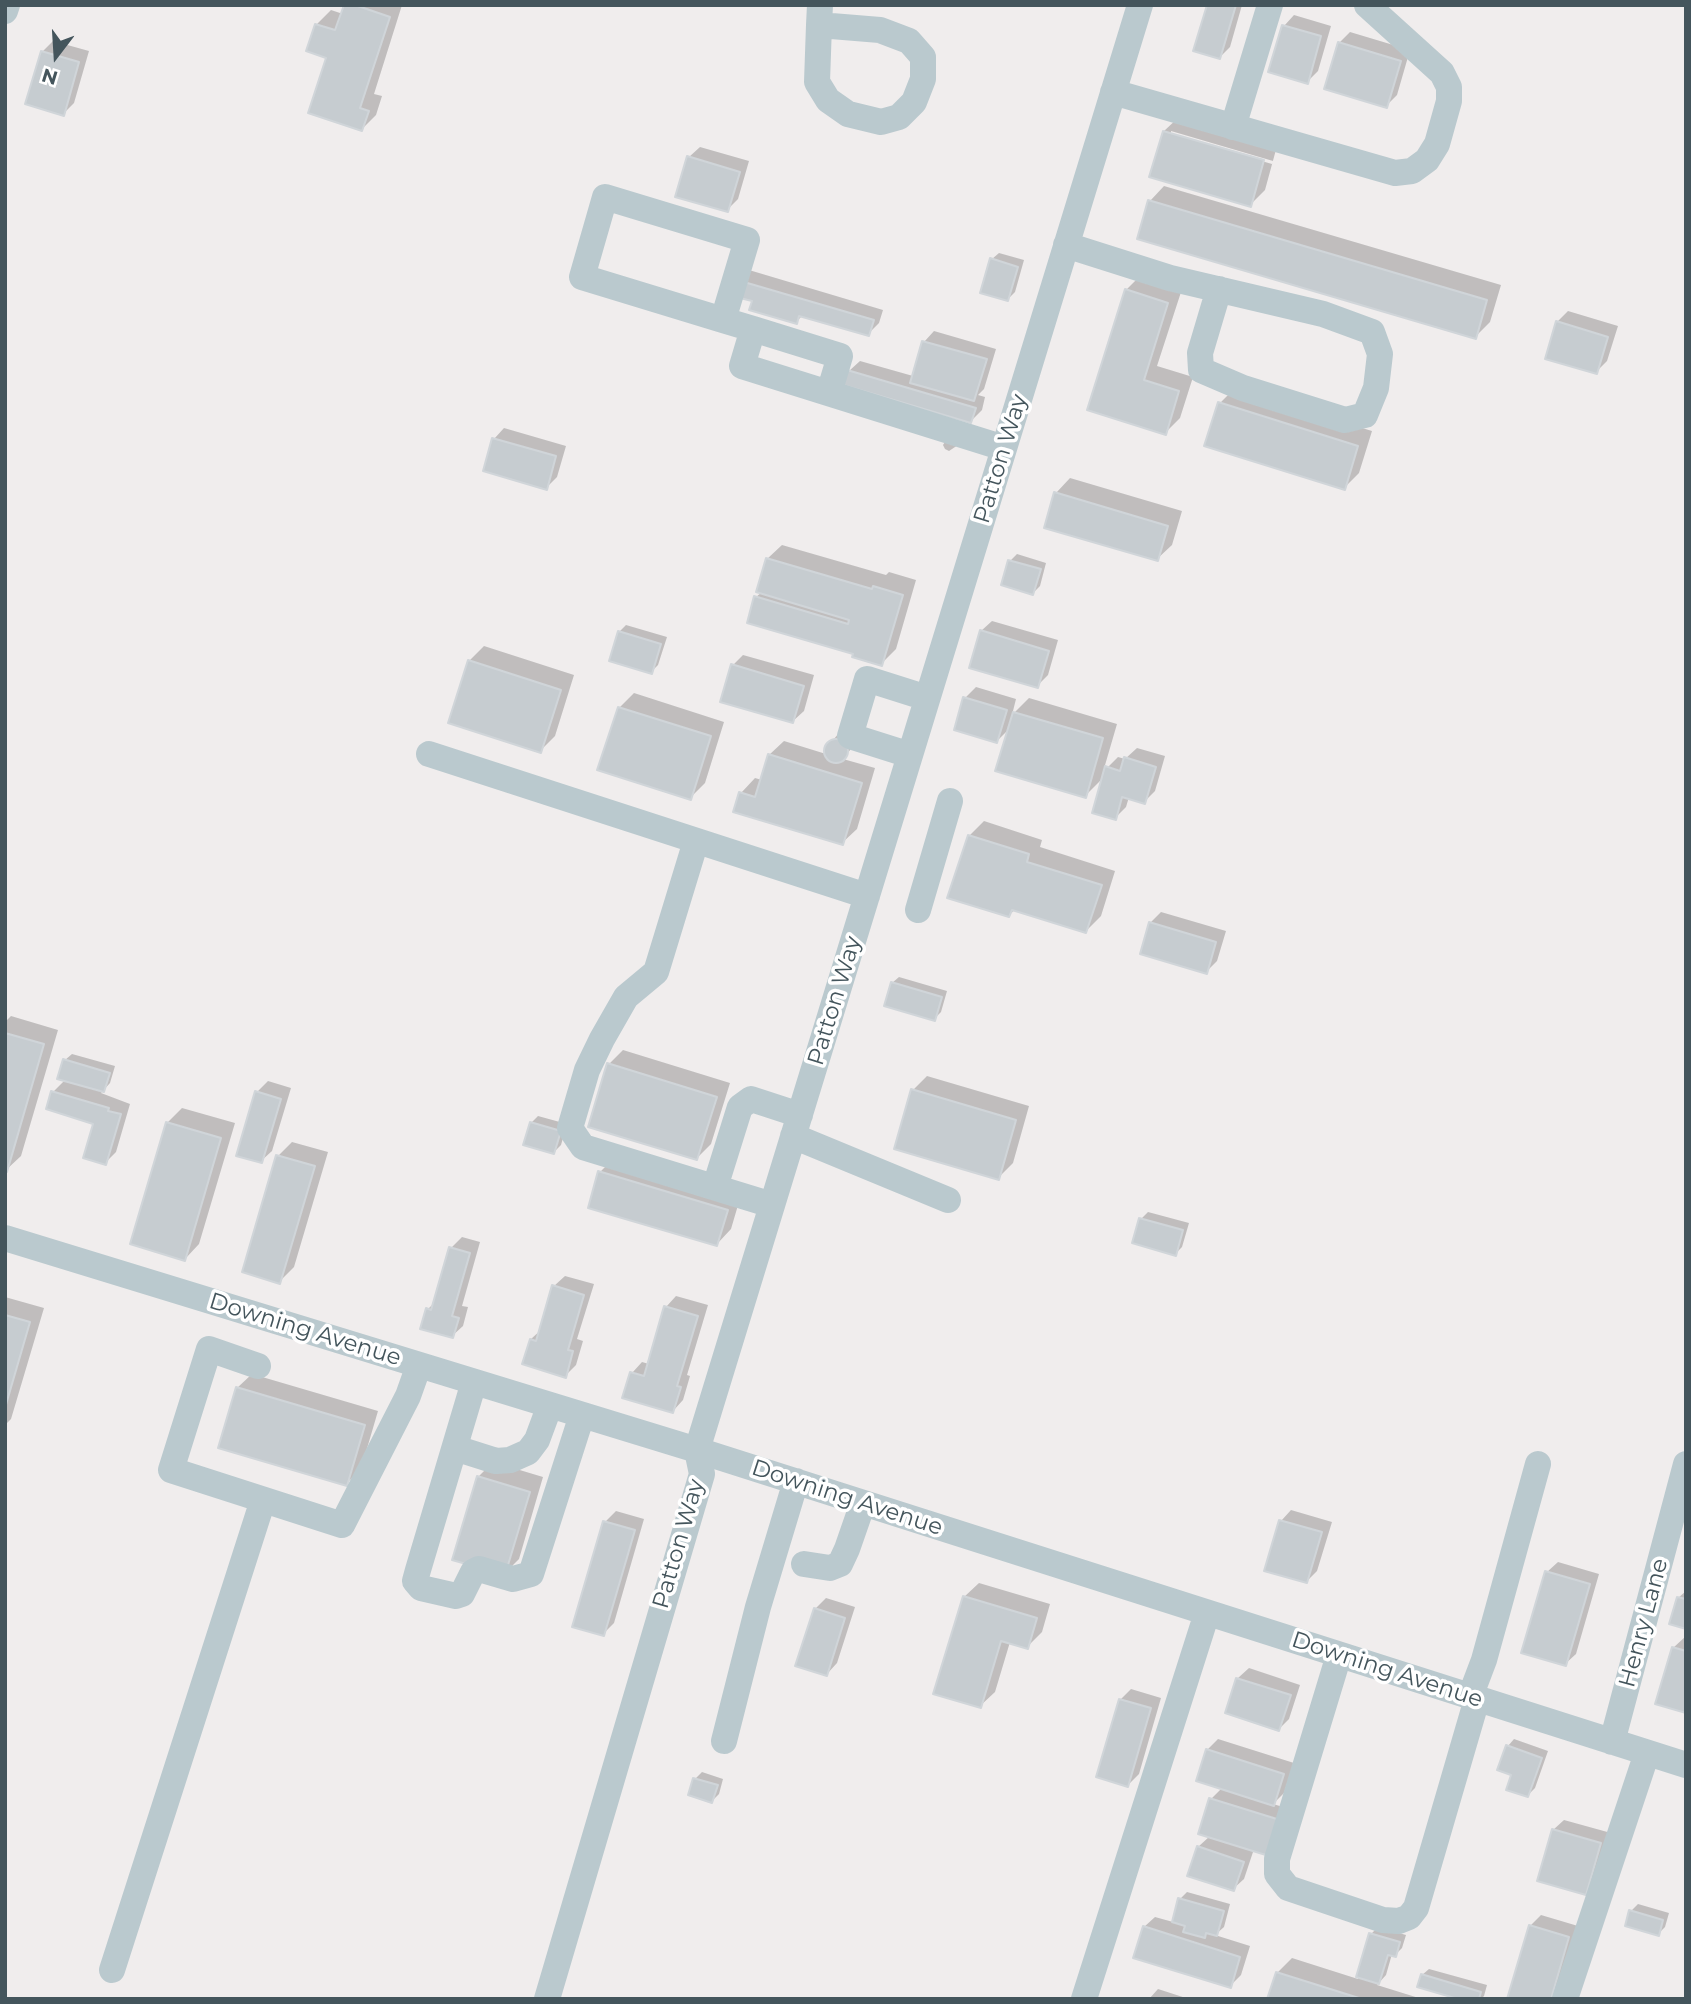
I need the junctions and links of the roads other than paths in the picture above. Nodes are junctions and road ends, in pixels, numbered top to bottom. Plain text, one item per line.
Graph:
1 (7, 5) edge
2 (1270, 5) edge
3 (1367, 5) edge
4 (1133, 8) edge
5 (5, 10) edge
6 (820, 15) edge
7 (1113, 92) junction
8 (1233, 127) junction
9 (1066, 245) junction
10 (1219, 289) junction
11 (723, 320) junction
12 (753, 329) junction
13 (829, 393) junction
14 (1004, 448) junction
15 (927, 698) junction
16 (429, 754) dead end
17 (910, 755) junction
18 (950, 801) dead end
19 (695, 841) junction
20 (867, 896) junction
21 (918, 910) dead end
22 (797, 1126) junction
23 (715, 1187) junction
24 (948, 1199) dead end
25 (772, 1205) junction
26 (5, 1238) edge
27 (419, 1365) junction
28 (258, 1366) dead end
29 (474, 1382) junction
30 (550, 1405) junction
31 (582, 1415) junction
32 (454, 1448) junction
33 (697, 1450) junction
34 (1538, 1464) dead end
35 (1686, 1464) edge
36 (796, 1481) junction
37 (262, 1500) junction
38 (863, 1503) junction
39 (804, 1564) dead end
40 (1207, 1613) junction
41 (1339, 1655) junction
42 (1474, 1698) junction
43 (724, 1741) dead end
44 (1612, 1742) junction
45 (1647, 1753) junction
46 (1686, 1765) edge
47 (112, 1970) dead end
48 (547, 1999) edge
49 (1084, 1999) edge
50 (1565, 1999) edge

1 - 5 street
2 - 8 street
3 - 8 street
4 - 7 street, Patton Way
6 - 6 street
7 - 8 street
7 - 9 street, Patton Way
9 - 10 street
9 - 14 street, Patton Way
10 - 10 street
11 - 11 street
11 - 12 street
12 - 13 street
12 - 13 street
13 - 14 street
14 - 15 street, Patton Way
15 - 17 street, Patton Way
15 - 17 street
16 - 19 street
17 - 20 street, Patton Way
18 - 21 street
19 - 20 street
19 - 23 street
20 - 22 street, Patton Way
22 - 23 street
22 - 24 street
22 - 25 street, Patton Way
23 - 25 street
25 - 33 street, Patton Way
26 - 27 street, Downing Avenue
27 - 29 street, Downing Avenue
27 - 37 street
28 - 37 street
29 - 30 street, Downing Avenue
29 - 32 street
30 - 31 street, Downing Avenue
30 - 32 street
31 - 32 street
31 - 33 street, Downing Avenue
33 - 36 street, Downing Avenue
33 - 48 street, Patton Way
34 - 42 street
35 - 44 street, Henry Lane
36 - 38 street, Downing Avenue
36 - 43 street
37 - 47 street
38 - 39 street
38 - 40 street, Downing Avenue
40 - 41 street, Downing Avenue
40 - 49 street
41 - 42 street, Downing Avenue
41 - 42 street
42 - 44 street, Downing Avenue
44 - 45 street, Downing Avenue
45 - 46 street, Downing Avenue
45 - 50 street

